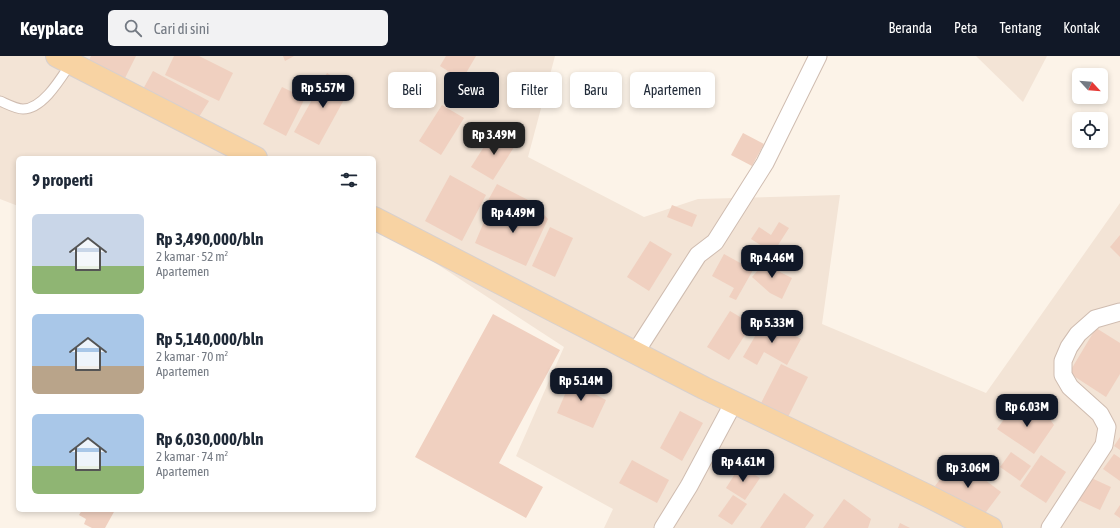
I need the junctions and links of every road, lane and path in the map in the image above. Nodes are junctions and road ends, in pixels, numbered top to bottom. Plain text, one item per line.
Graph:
1 (818, 56) edge
2 (64, 60) edge
3 (0, 101) edge
4 (252, 156) edge
5 (376, 219) edge
6 (1120, 312) edge
7 (635, 353) junction
8 (734, 402) junction
9 (663, 528) edge
10 (991, 528) edge
11 (1050, 528) edge

1 - 7 street
2 - 3 lane
2 - 4 main road
5 - 7 main road
6 - 11 street
7 - 8 main road
8 - 9 street
8 - 10 main road

